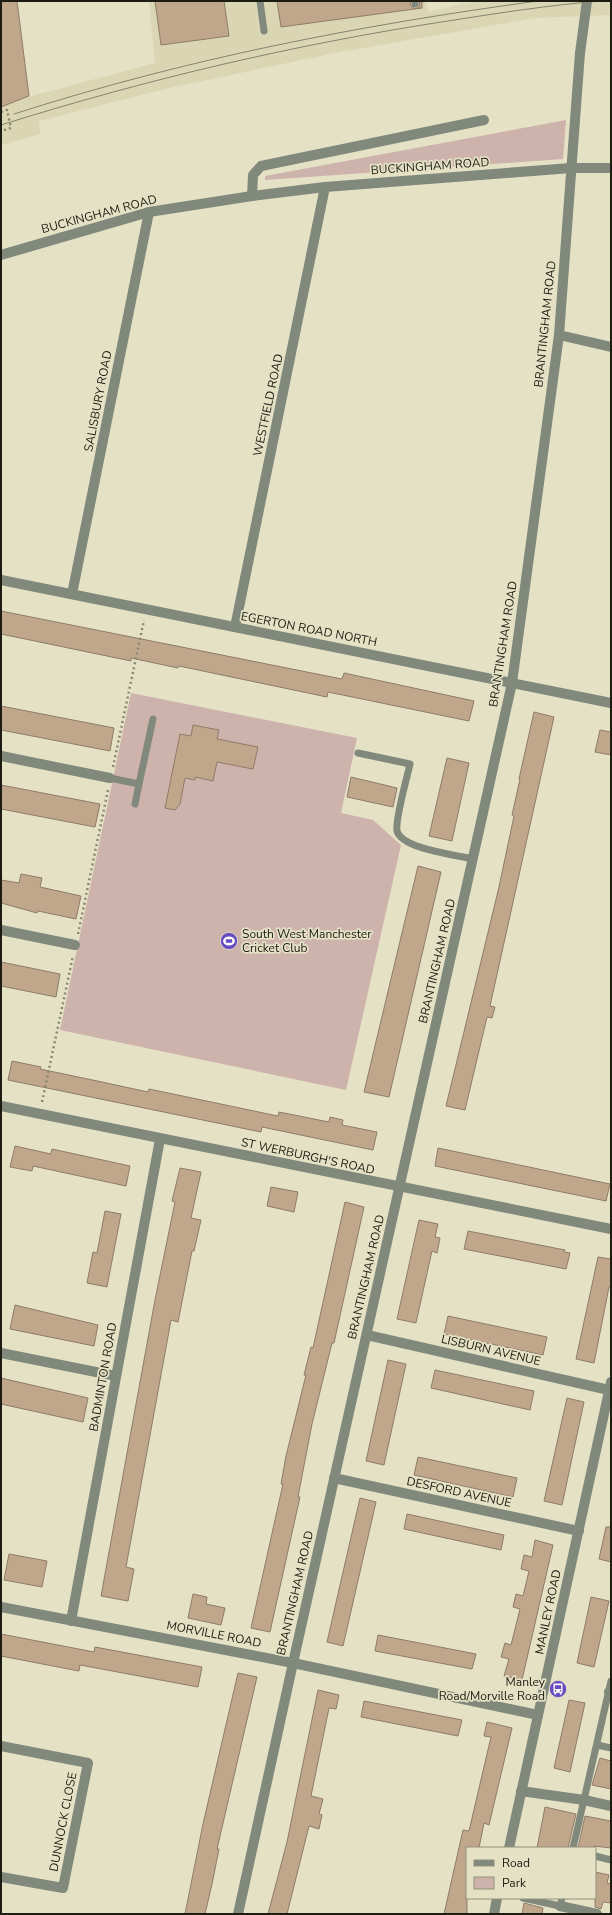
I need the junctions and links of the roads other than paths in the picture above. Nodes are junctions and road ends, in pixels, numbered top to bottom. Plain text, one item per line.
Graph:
1 (260, 1) edge
2 (587, 1) edge
3 (264, 31) dead end
4 (484, 120) dead end
5 (571, 168) junction
6 (611, 168) edge
7 (326, 187) junction
8 (252, 196) junction
9 (149, 212) junction
10 (1, 255) edge
11 (559, 335) junction
12 (611, 347) edge
13 (1, 580) edge
14 (72, 594) junction
15 (235, 627) junction
16 (512, 683) junction
17 (611, 703) edge
18 (153, 718) dead end
19 (358, 753) dead end
20 (1, 756) edge
21 (110, 778) joint
22 (139, 784) junction
23 (135, 804) dead end
24 (473, 859) junction
25 (1, 930) edge
26 (75, 945) road end
27 (1, 1106) edge
28 (160, 1139) junction
29 (399, 1188) junction
30 (611, 1229) edge
31 (366, 1334) junction
32 (1, 1353) edge
33 (116, 1376) junction
34 (610, 1386) edge
35 (334, 1478) junction
36 (579, 1531) junction
37 (1, 1607) edge
38 (71, 1620) junction
39 (293, 1663) junction
40 (611, 1681) edge
41 (610, 1692) edge
42 (538, 1715) junction
43 (597, 1745) junction
44 (1, 1746) edge
45 (611, 1748) edge
46 (521, 1791) junction
47 (584, 1800) junction
48 (611, 1806) edge
49 (509, 1847) edge
50 (573, 1847) edge
51 (596, 1856) edge
52 (611, 1860) edge
53 (1, 1877) edge
54 (497, 1899) edge
55 (532, 1899) edge
56 (561, 1902) edge
57 (238, 1914) edge
58 (494, 1914) edge
59 (597, 1914) edge

1 - 3 lane
2 - 5 street, BRANTINGHAM ROAD, bridge
4 - 8 street
5 - 6 street, BUCKINGHAM ROAD
5 - 7 street, BUCKINGHAM ROAD
5 - 11 street, BRANTINGHAM ROAD
7 - 8 street, BUCKINGHAM ROAD
7 - 15 street, WESTFIELD ROAD
8 - 9 street, BUCKINGHAM ROAD
9 - 10 street, BUCKINGHAM ROAD
9 - 14 street, SALISBURY ROAD
11 - 12 street
11 - 16 street, BRANTINGHAM ROAD
13 - 14 street, EGERTON ROAD NORTH
14 - 15 street, EGERTON ROAD NORTH
15 - 16 street, EGERTON ROAD NORTH
16 - 17 street, EGERTON ROAD NORTH
16 - 24 street, BRANTINGHAM ROAD
18 - 22 lane
19 - 24 lane
20 - 21 street
21 - 22 lane
22 - 23 lane
24 - 29 street, BRANTINGHAM ROAD
25 - 26 street
27 - 28 street, ST WERBURGH'S ROAD
28 - 29 street, ST WERBURGH'S ROAD
28 - 33 street, BADMINTON ROAD
29 - 30 street, ST WERBURGH'S ROAD
29 - 31 street, BRANTINGHAM ROAD
31 - 34 street, LISBURN AVENUE
31 - 35 street, BRANTINGHAM ROAD
32 - 33 street
33 - 38 street, BADMINTON ROAD
34 - 36 street, MANLEY ROAD
35 - 36 street, DESFORD AVENUE
35 - 39 street, BRANTINGHAM ROAD
36 - 42 street, MANLEY ROAD
37 - 38 street, MORVILLE ROAD
38 - 39 street, MORVILLE ROAD
39 - 42 street, MORVILLE ROAD
39 - 57 street, BRANTINGHAM ROAD
40 - 41 lane
41 - 43 lane
42 - 46 street, MANLEY ROAD
43 - 45 lane
43 - 47 lane
44 - 53 street, DUNNOCK CLOSE
46 - 47 street
46 - 49 street, MANLEY ROAD
47 - 48 street
47 - 50 lane
51 - 52 lane
54 - 58 street
55 - 56 lane
56 - 59 street

